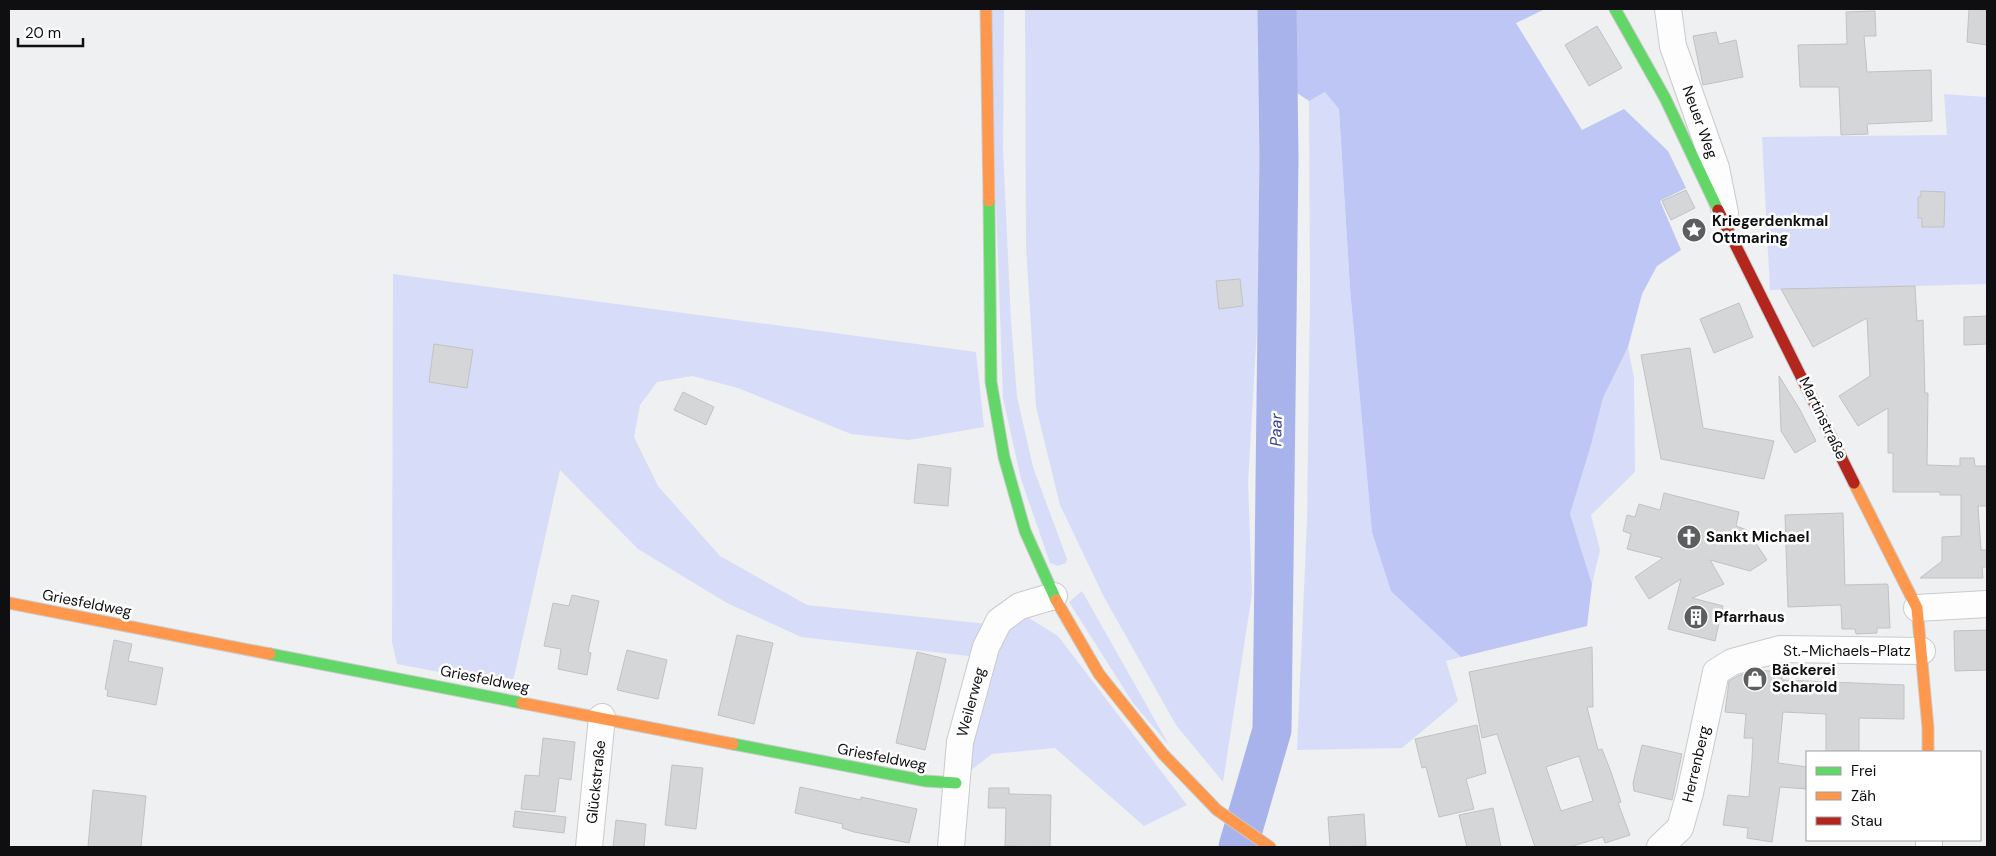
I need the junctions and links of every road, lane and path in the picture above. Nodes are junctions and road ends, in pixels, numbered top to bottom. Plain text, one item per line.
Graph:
1 (986, 9) edge
2 (1615, 9) edge
3 (1668, 9) edge
4 (1730, 236) junction
5 (1054, 596) junction
6 (9, 603) edge
7 (1987, 604) edge
8 (1917, 608) junction
9 (1922, 651) junction
10 (1716, 672) joint
11 (602, 717) junction
12 (1928, 751) edge
13 (956, 782) junction
14 (590, 847) edge
15 (951, 847) edge
16 (1270, 847) edge
17 (1660, 847) edge

1 - 5 street
2 - 4 street, Martinstraße
3 - 4 street, Neuer Weg
4 - 8 street, Martinstraße
5 - 13 street, Weilerweg
5 - 16 street
6 - 11 street, Griesfeldweg
7 - 8 street
8 - 9 street, Martinstraße
9 - 10 street, St.-Michaels-Platz
9 - 12 street, Martinstraße
10 - 17 street, Herrenberg
11 - 13 street, Griesfeldweg
11 - 14 street, Glückstraße
13 - 15 street, Weilerweg

